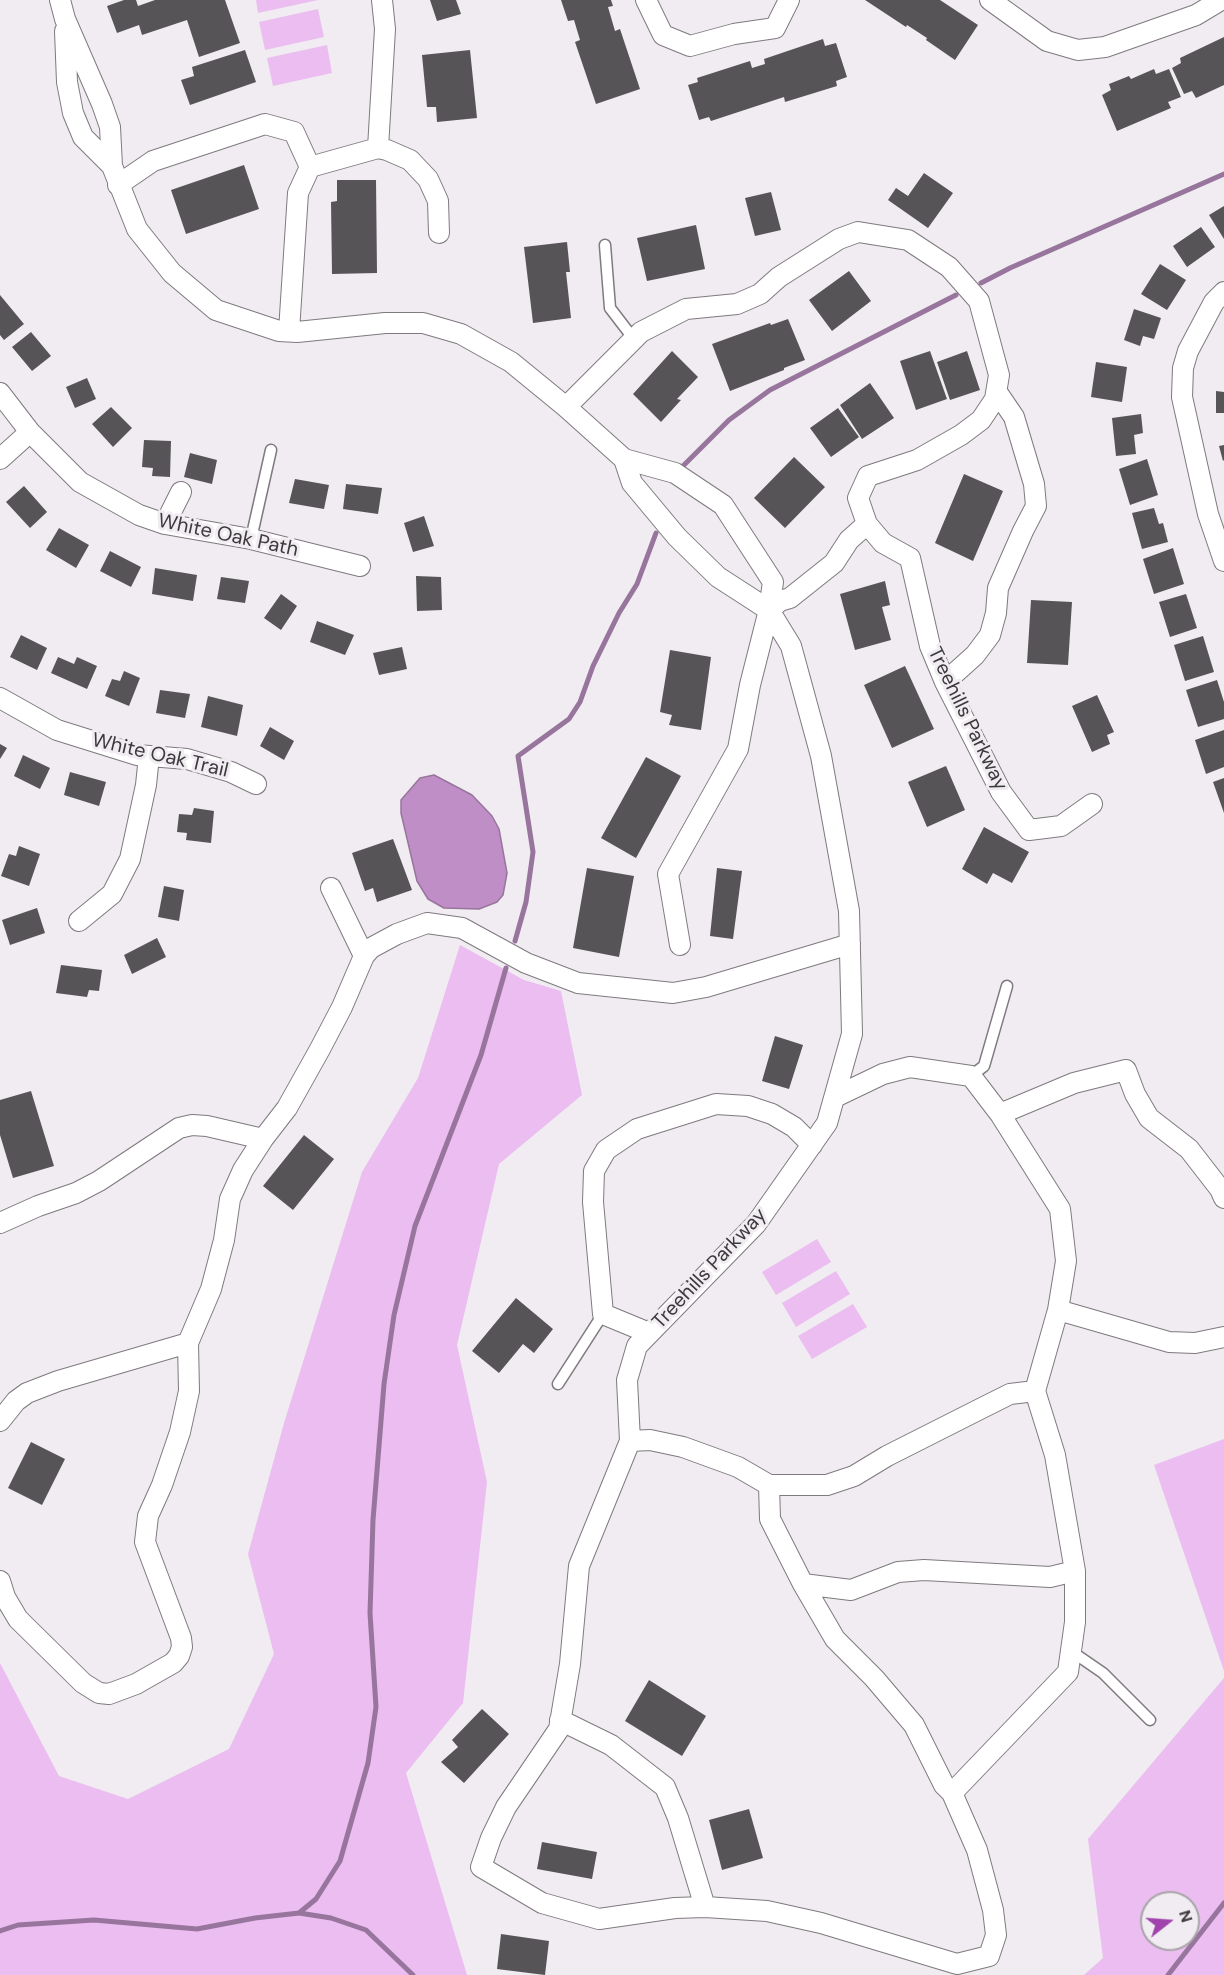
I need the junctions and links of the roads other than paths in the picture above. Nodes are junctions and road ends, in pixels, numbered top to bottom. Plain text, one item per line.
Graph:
1 (60, 0) edge
2 (382, 0) edge
3 (646, 0) edge
4 (789, 0) edge
5 (990, 0) edge
6 (1221, 0) edge
7 (65, 20) junction
8 (102, 104) junction
9 (73, 113) junction
10 (378, 148) junction
11 (310, 167) junction
12 (115, 176) junction
13 (439, 233) dead end
14 (605, 245) dead end
15 (1224, 292) edge
16 (289, 331) junction
17 (633, 338) junction
18 (997, 392) junction
19 (0, 393) edge
20 (566, 407) junction
21 (30, 432) junction
22 (271, 450) dead end
23 (0, 459) edge
24 (624, 459) junction
25 (181, 492) dead end
26 (165, 524) junction
27 (867, 524) junction
28 (251, 539) junction
29 (1224, 561) edge
30 (360, 566) dead end
31 (769, 610) junction
32 (945, 682) junction
33 (0, 698) edge
34 (149, 756) junction
35 (256, 784) dead end
36 (1092, 804) dead end
37 (331, 888) dead end
38 (79, 921) dead end
39 (850, 944) junction
40 (680, 945) dead end
41 (364, 956) junction
42 (1007, 986) dead end
43 (971, 1076) junction
44 (835, 1097) junction
45 (1000, 1114) junction
46 (262, 1139) junction
47 (812, 1145) junction
48 (1224, 1198) edge
49 (0, 1223) edge
50 (1058, 1310) junction
51 (603, 1314) junction
52 (649, 1333) junction
53 (1224, 1337) edge
54 (188, 1343) junction
55 (558, 1384) dead end
56 (1035, 1391) junction
57 (0, 1421) edge
58 (630, 1442) junction
59 (769, 1485) junction
60 (1075, 1571) junction
61 (0, 1581) edge
62 (803, 1584) junction
63 (1071, 1651) junction
64 (560, 1720) junction
65 (1150, 1720) dead end
66 (952, 1793) junction
67 (705, 1907) junction

1 - 7 street, Treehills Parkway
2 - 10 street
3 - 4 street
5 - 6 street
7 - 8 street, Treehills Parkway
7 - 9 street, Treehills Parkway
8 - 9 street
8 - 12 street, Treehills Parkway
9 - 12 street, Treehills Parkway
10 - 11 street
10 - 13 street
11 - 12 street
11 - 16 street
12 - 16 street, Treehills Parkway
14 - 17 lane
15 - 29 street
16 - 20 street, Treehills Parkway
17 - 18 street
17 - 20 street
18 - 27 street, Treehills Parkway
18 - 32 street
19 - 21 street, White Oak Path
20 - 24 street, Treehills Parkway
21 - 23 street
21 - 26 street, White Oak Path
22 - 28 lane
24 - 31 street, Treehills Parkway
24 - 31 street, Treehills Parkway
25 - 26 street
26 - 28 street, White Oak Path
27 - 31 street
27 - 32 street, Treehills Parkway
28 - 30 street, White Oak Path
31 - 39 street, Treehills Parkway
31 - 40 street, Treehills Parkway
32 - 36 street, Treehills Parkway
33 - 34 street, White Oak Trail
34 - 35 street, White Oak Trail
34 - 38 street
37 - 41 street
39 - 41 street
39 - 44 street, Treehills Parkway
41 - 46 street
42 - 43 lane
43 - 44 street
43 - 45 street
44 - 47 street, Treehills Parkway
45 - 48 street
45 - 50 street
46 - 49 street
46 - 54 street
47 - 51 street
47 - 52 street, Treehills Parkway
50 - 53 street
50 - 56 street
51 - 52 street, Treehills Parkway
51 - 55 lane
52 - 58 street, Treehills Parkway
54 - 57 street
54 - 61 street
56 - 59 street
56 - 60 street
58 - 59 street
58 - 64 street, Treehills Parkway
59 - 62 street, Treehills Parkway
60 - 62 street
60 - 63 street
62 - 66 street, Treehills Parkway
63 - 65 lane
63 - 66 street
64 - 67 street
64 - 67 street, Treehills Parkway
66 - 67 street, Treehills Parkway

